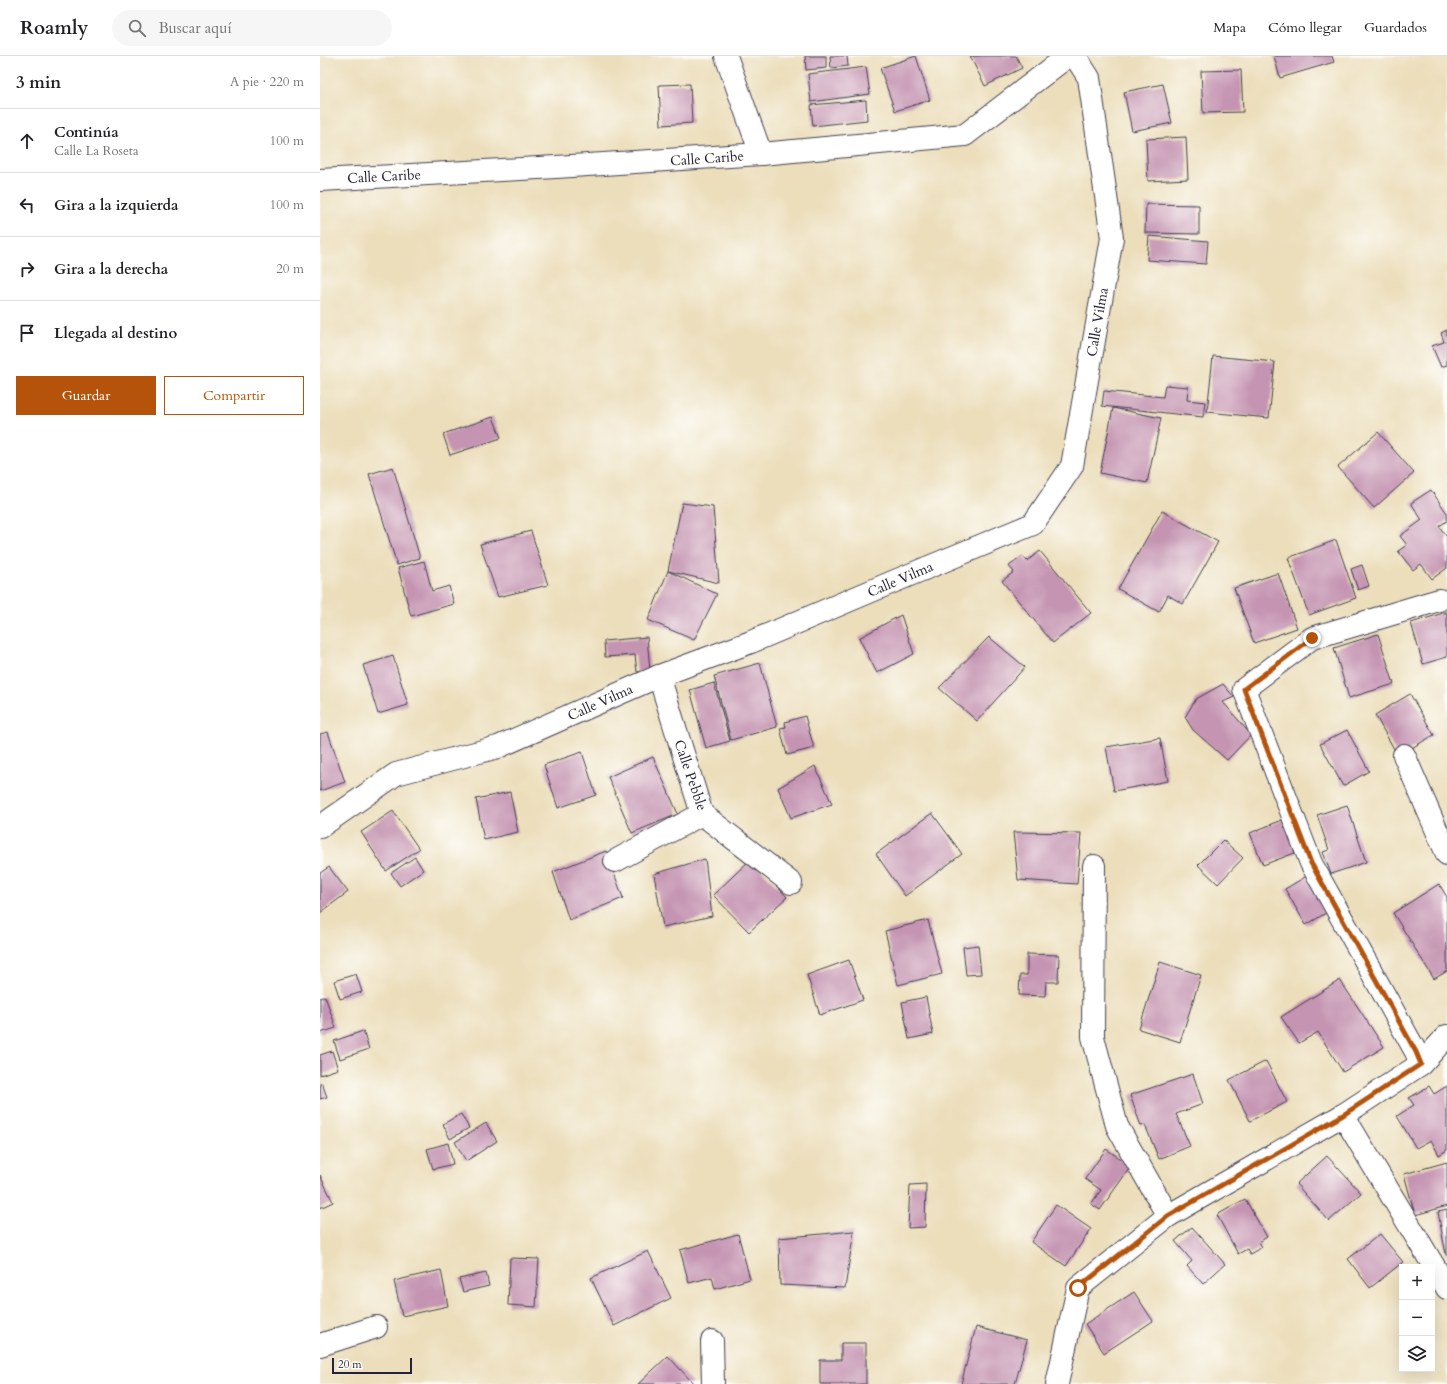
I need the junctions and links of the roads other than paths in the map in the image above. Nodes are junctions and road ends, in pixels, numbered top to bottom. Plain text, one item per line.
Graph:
1 (726, 56) edge
2 (1068, 56) edge
3 (1075, 56) edge
4 (761, 154) junction
5 (320, 180) edge
6 (1439, 600) dead end
7 (659, 676) junction
8 (1404, 754) dead end
9 (702, 814) junction
10 (320, 827) edge
11 (1447, 854) edge
12 (615, 861) dead end
13 (1094, 866) dead end
14 (791, 883) dead end
15 (1447, 1036) edge
16 (1421, 1064) junction
17 (1343, 1115) junction
18 (1168, 1216) junction
19 (1447, 1288) edge
20 (376, 1327) dead end
21 (712, 1340) dead end
22 (320, 1345) edge
23 (713, 1384) edge
24 (1057, 1384) edge

1 - 4 street
2 - 4 street, Calle Caribe
3 - 7 street, Calle Vilma
4 - 5 street, Calle Caribe
6 - 16 street
7 - 9 street, Calle Pebble
7 - 10 street, Calle Vilma
8 - 11 street
9 - 12 street
9 - 14 street, Calle Pebble
13 - 18 street
15 - 16 street
16 - 17 street
17 - 18 street
17 - 19 street
18 - 24 street
20 - 22 street
21 - 23 street

